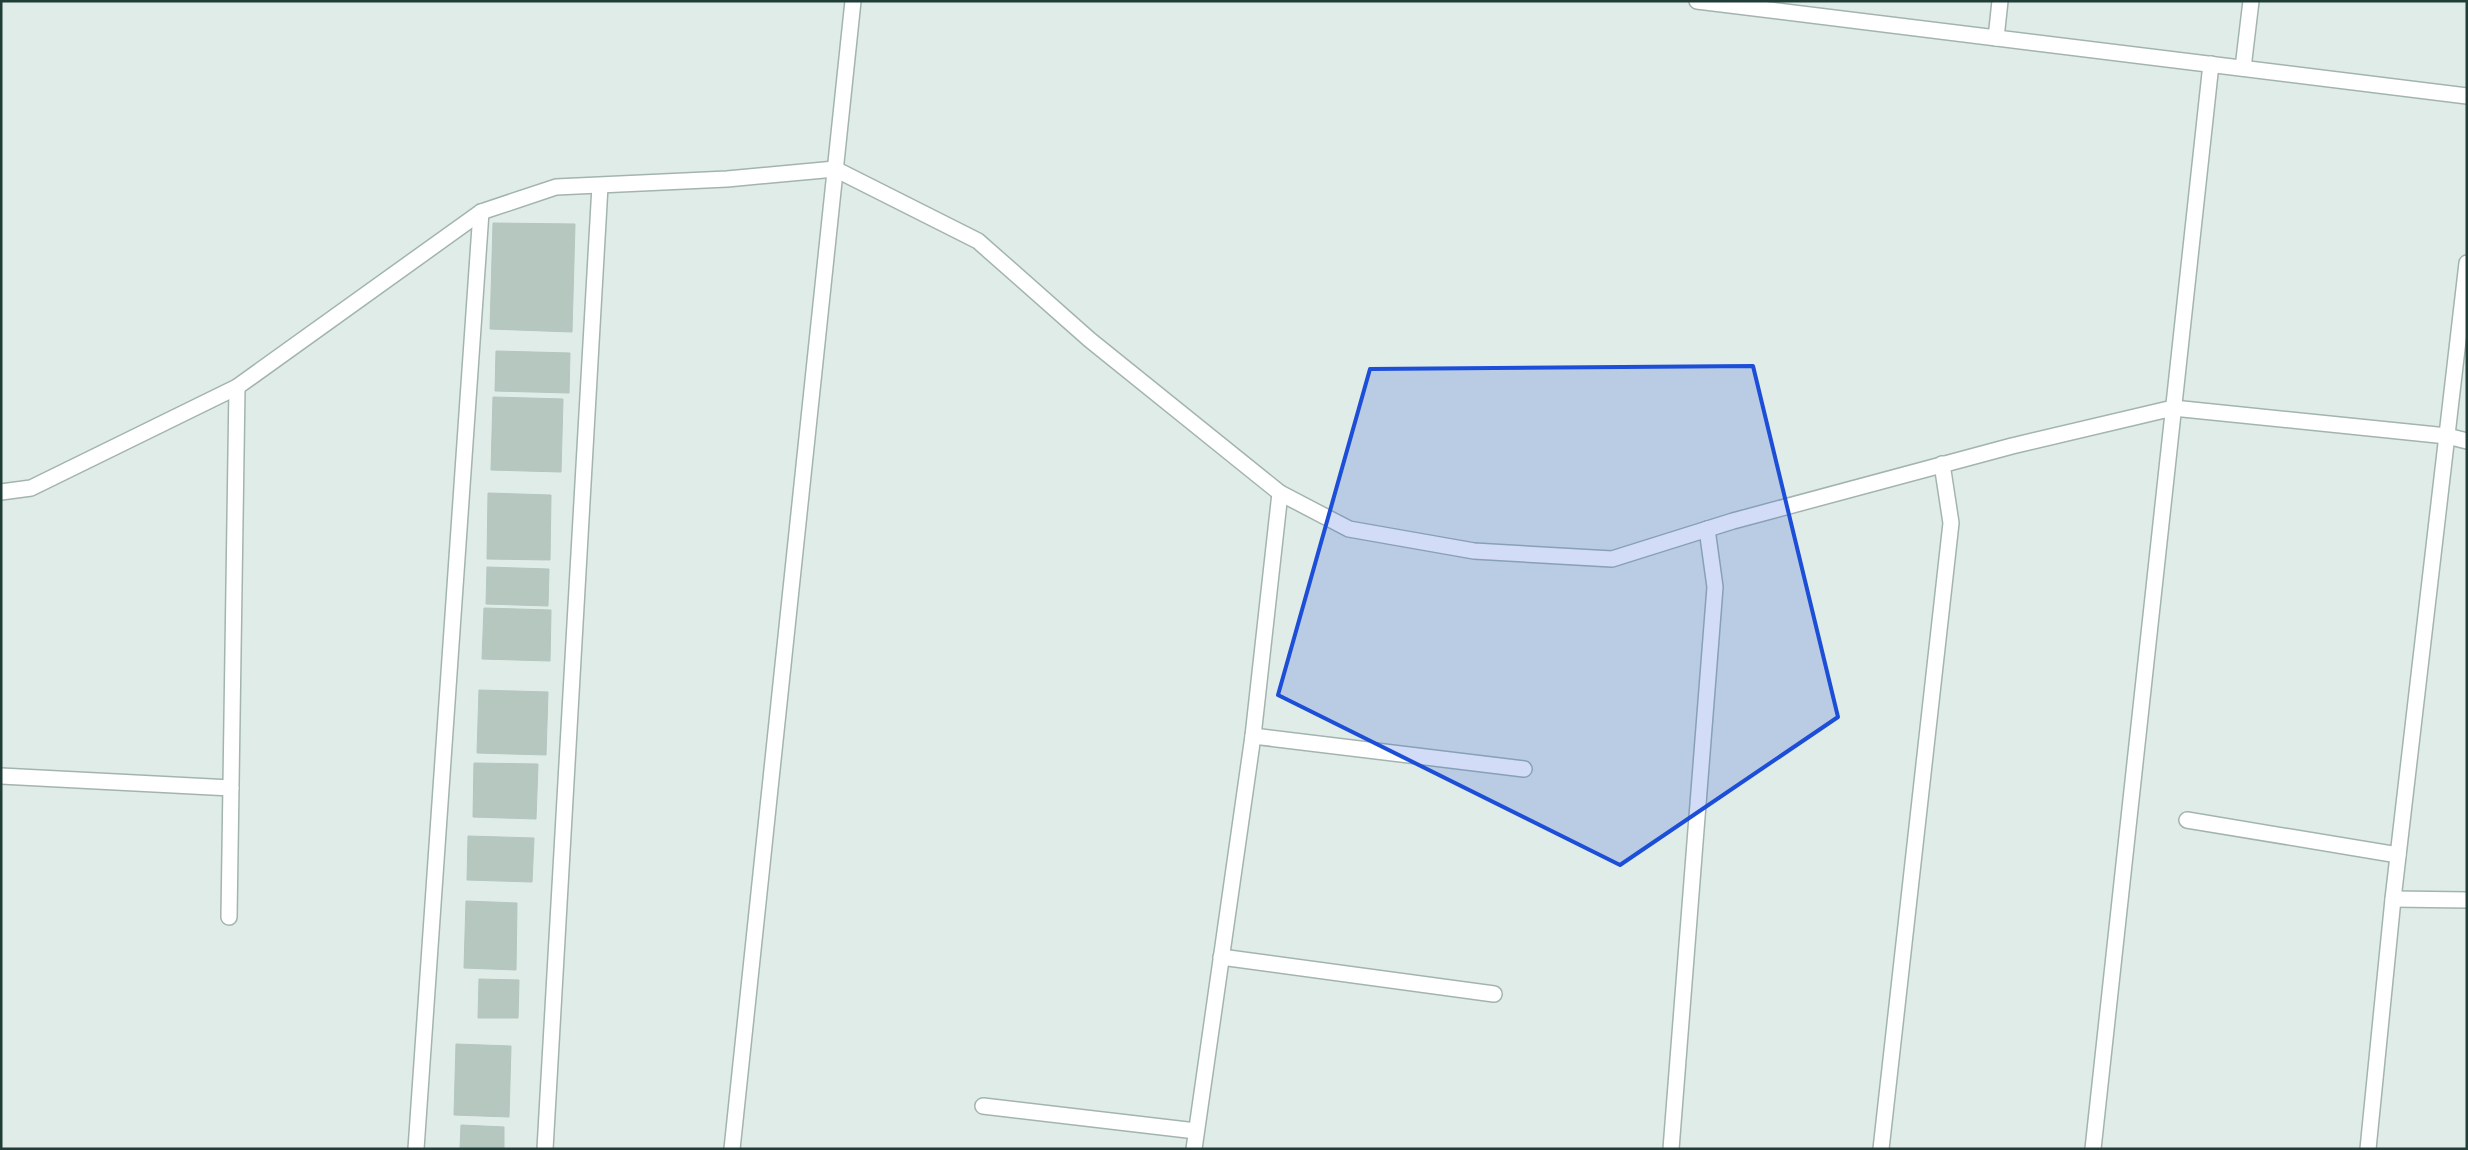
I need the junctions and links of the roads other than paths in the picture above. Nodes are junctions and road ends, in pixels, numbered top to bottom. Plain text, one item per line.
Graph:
1 (853, 1) edge
2 (1697, 1) edge
3 (2000, 1) edge
4 (2251, 1) edge
5 (1996, 38) junction
6 (2211, 64) junction
7 (2243, 68) junction
8 (2467, 96) edge
9 (835, 169) junction
10 (600, 186) junction
11 (481, 212) junction
12 (2467, 263) edge
13 (237, 387) junction
14 (2174, 408) junction
15 (2447, 436) junction
16 (2467, 441) edge
17 (1942, 464) junction
18 (1, 492) edge
19 (1280, 493) junction
20 (1707, 529) junction
21 (1253, 736) junction
22 (1524, 769) dead end
23 (1, 776) edge
24 (230, 788) junction
25 (2187, 820) dead end
26 (2398, 855) junction
27 (2393, 899) junction
28 (2467, 900) edge
29 (228, 917) dead end
30 (1221, 957) junction
31 (1494, 994) dead end
32 (983, 1106) dead end
33 (1196, 1131) junction
34 (416, 1149) edge
35 (545, 1149) edge
36 (732, 1149) edge
37 (1194, 1149) edge
38 (1671, 1149) edge
39 (1881, 1149) edge
40 (2094, 1149) edge
41 (2368, 1149) edge

1 - 9 street
2 - 5 street
3 - 5 street
4 - 7 street
5 - 6 street
6 - 7 street
6 - 14 street
7 - 8 street
9 - 10 street
9 - 19 street
9 - 36 street
10 - 11 street
10 - 35 street
11 - 13 street
11 - 34 street
12 - 15 street
13 - 18 street
13 - 24 street
14 - 15 street
14 - 17 street
14 - 40 street
15 - 16 street
15 - 26 street
17 - 20 street
17 - 39 street
19 - 20 street
19 - 21 street
20 - 38 street
21 - 22 street
21 - 30 street
23 - 24 street
24 - 29 street
25 - 26 street
26 - 27 street
27 - 28 street
27 - 41 street
30 - 31 street
30 - 33 street
32 - 33 street
33 - 37 street

